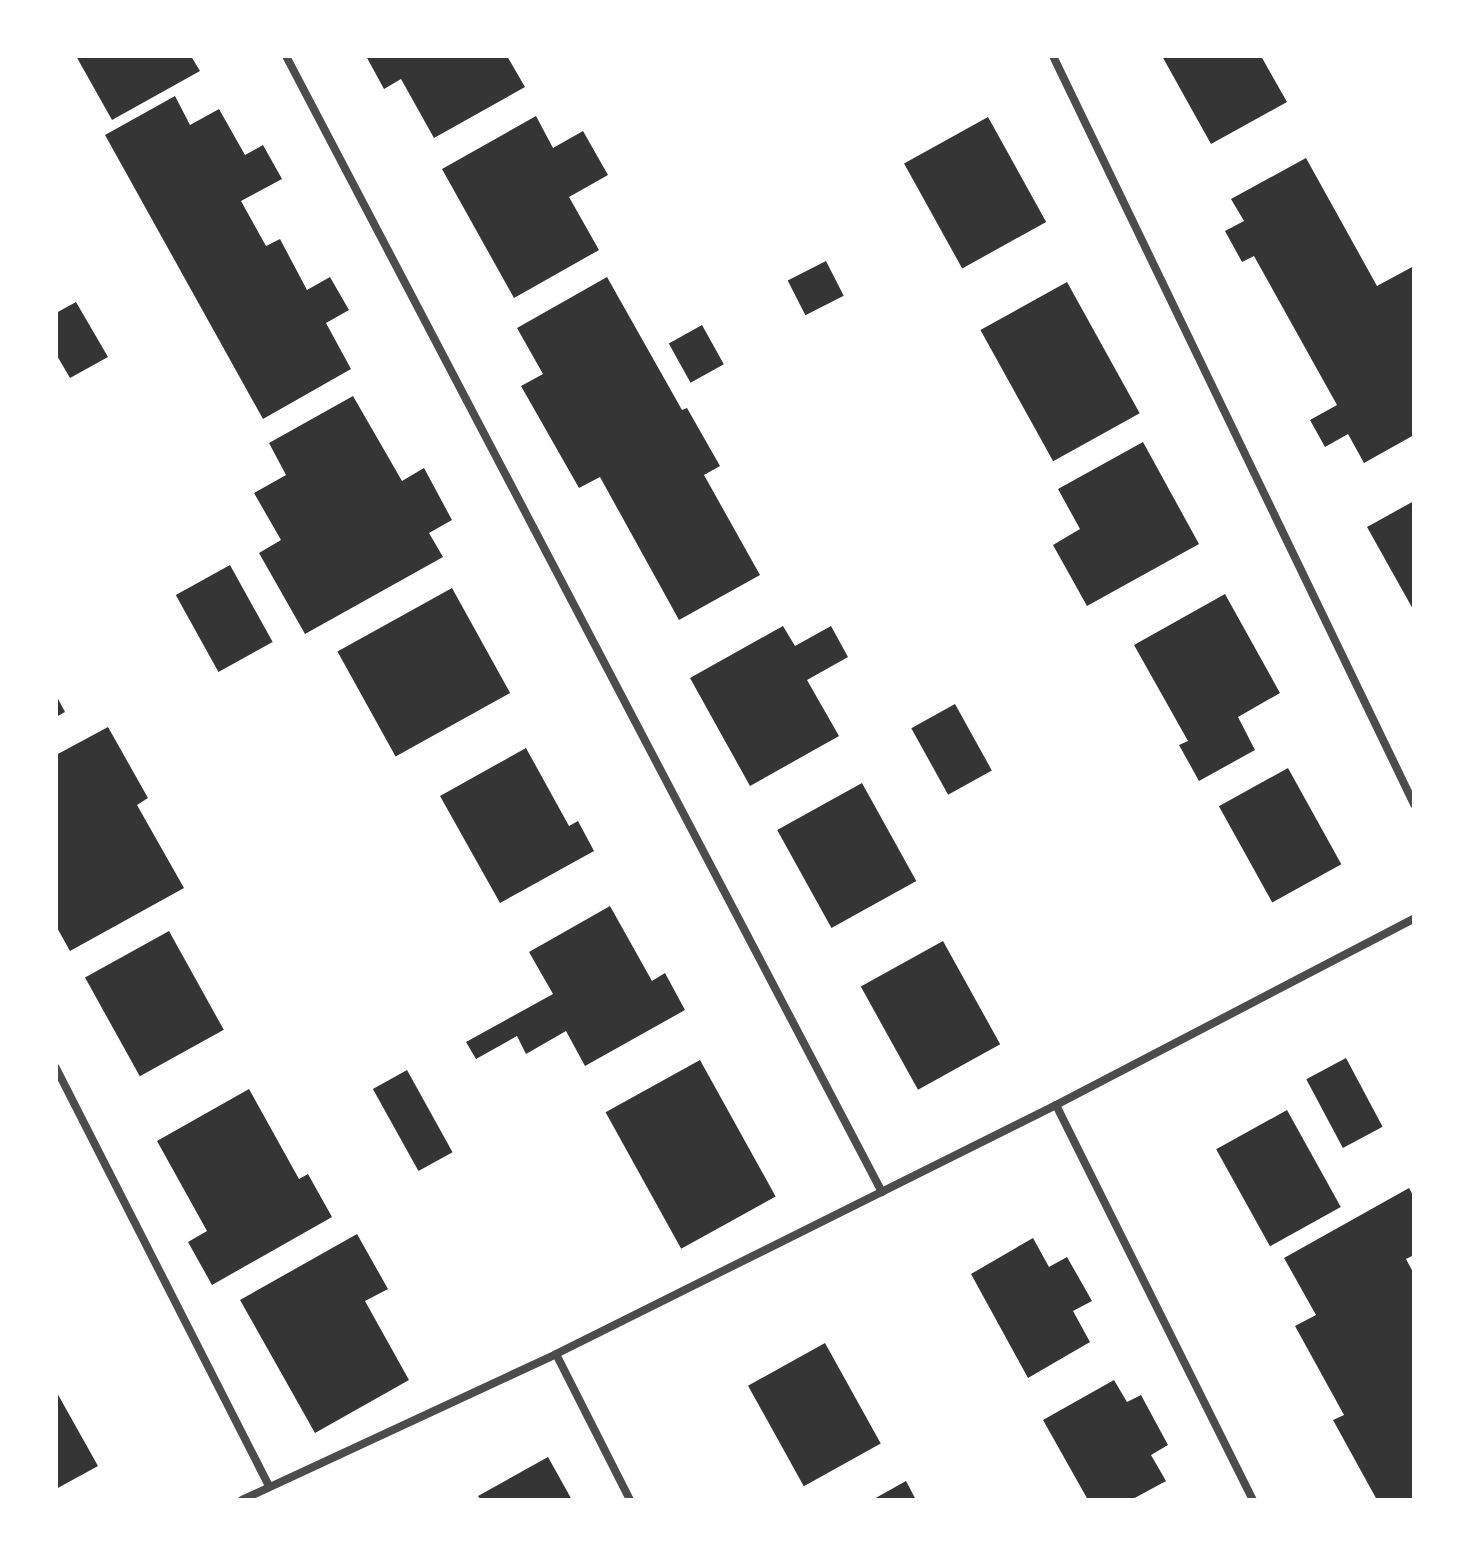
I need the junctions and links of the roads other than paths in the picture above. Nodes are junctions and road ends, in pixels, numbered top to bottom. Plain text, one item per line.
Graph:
1 (286, 56) edge
2 (1053, 56) edge
3 (1414, 804) edge
4 (1414, 919) edge
5 (56, 1068) edge
6 (1056, 1105) junction
7 (882, 1192) junction
8 (556, 1354) junction
9 (269, 1486) junction
10 (242, 1500) edge
11 (630, 1500) edge
12 (1253, 1500) edge

1 - 7 street
2 - 3 street
4 - 6 street
5 - 9 street
6 - 7 street
6 - 12 street
7 - 8 street
8 - 9 street
8 - 11 street
9 - 10 street

